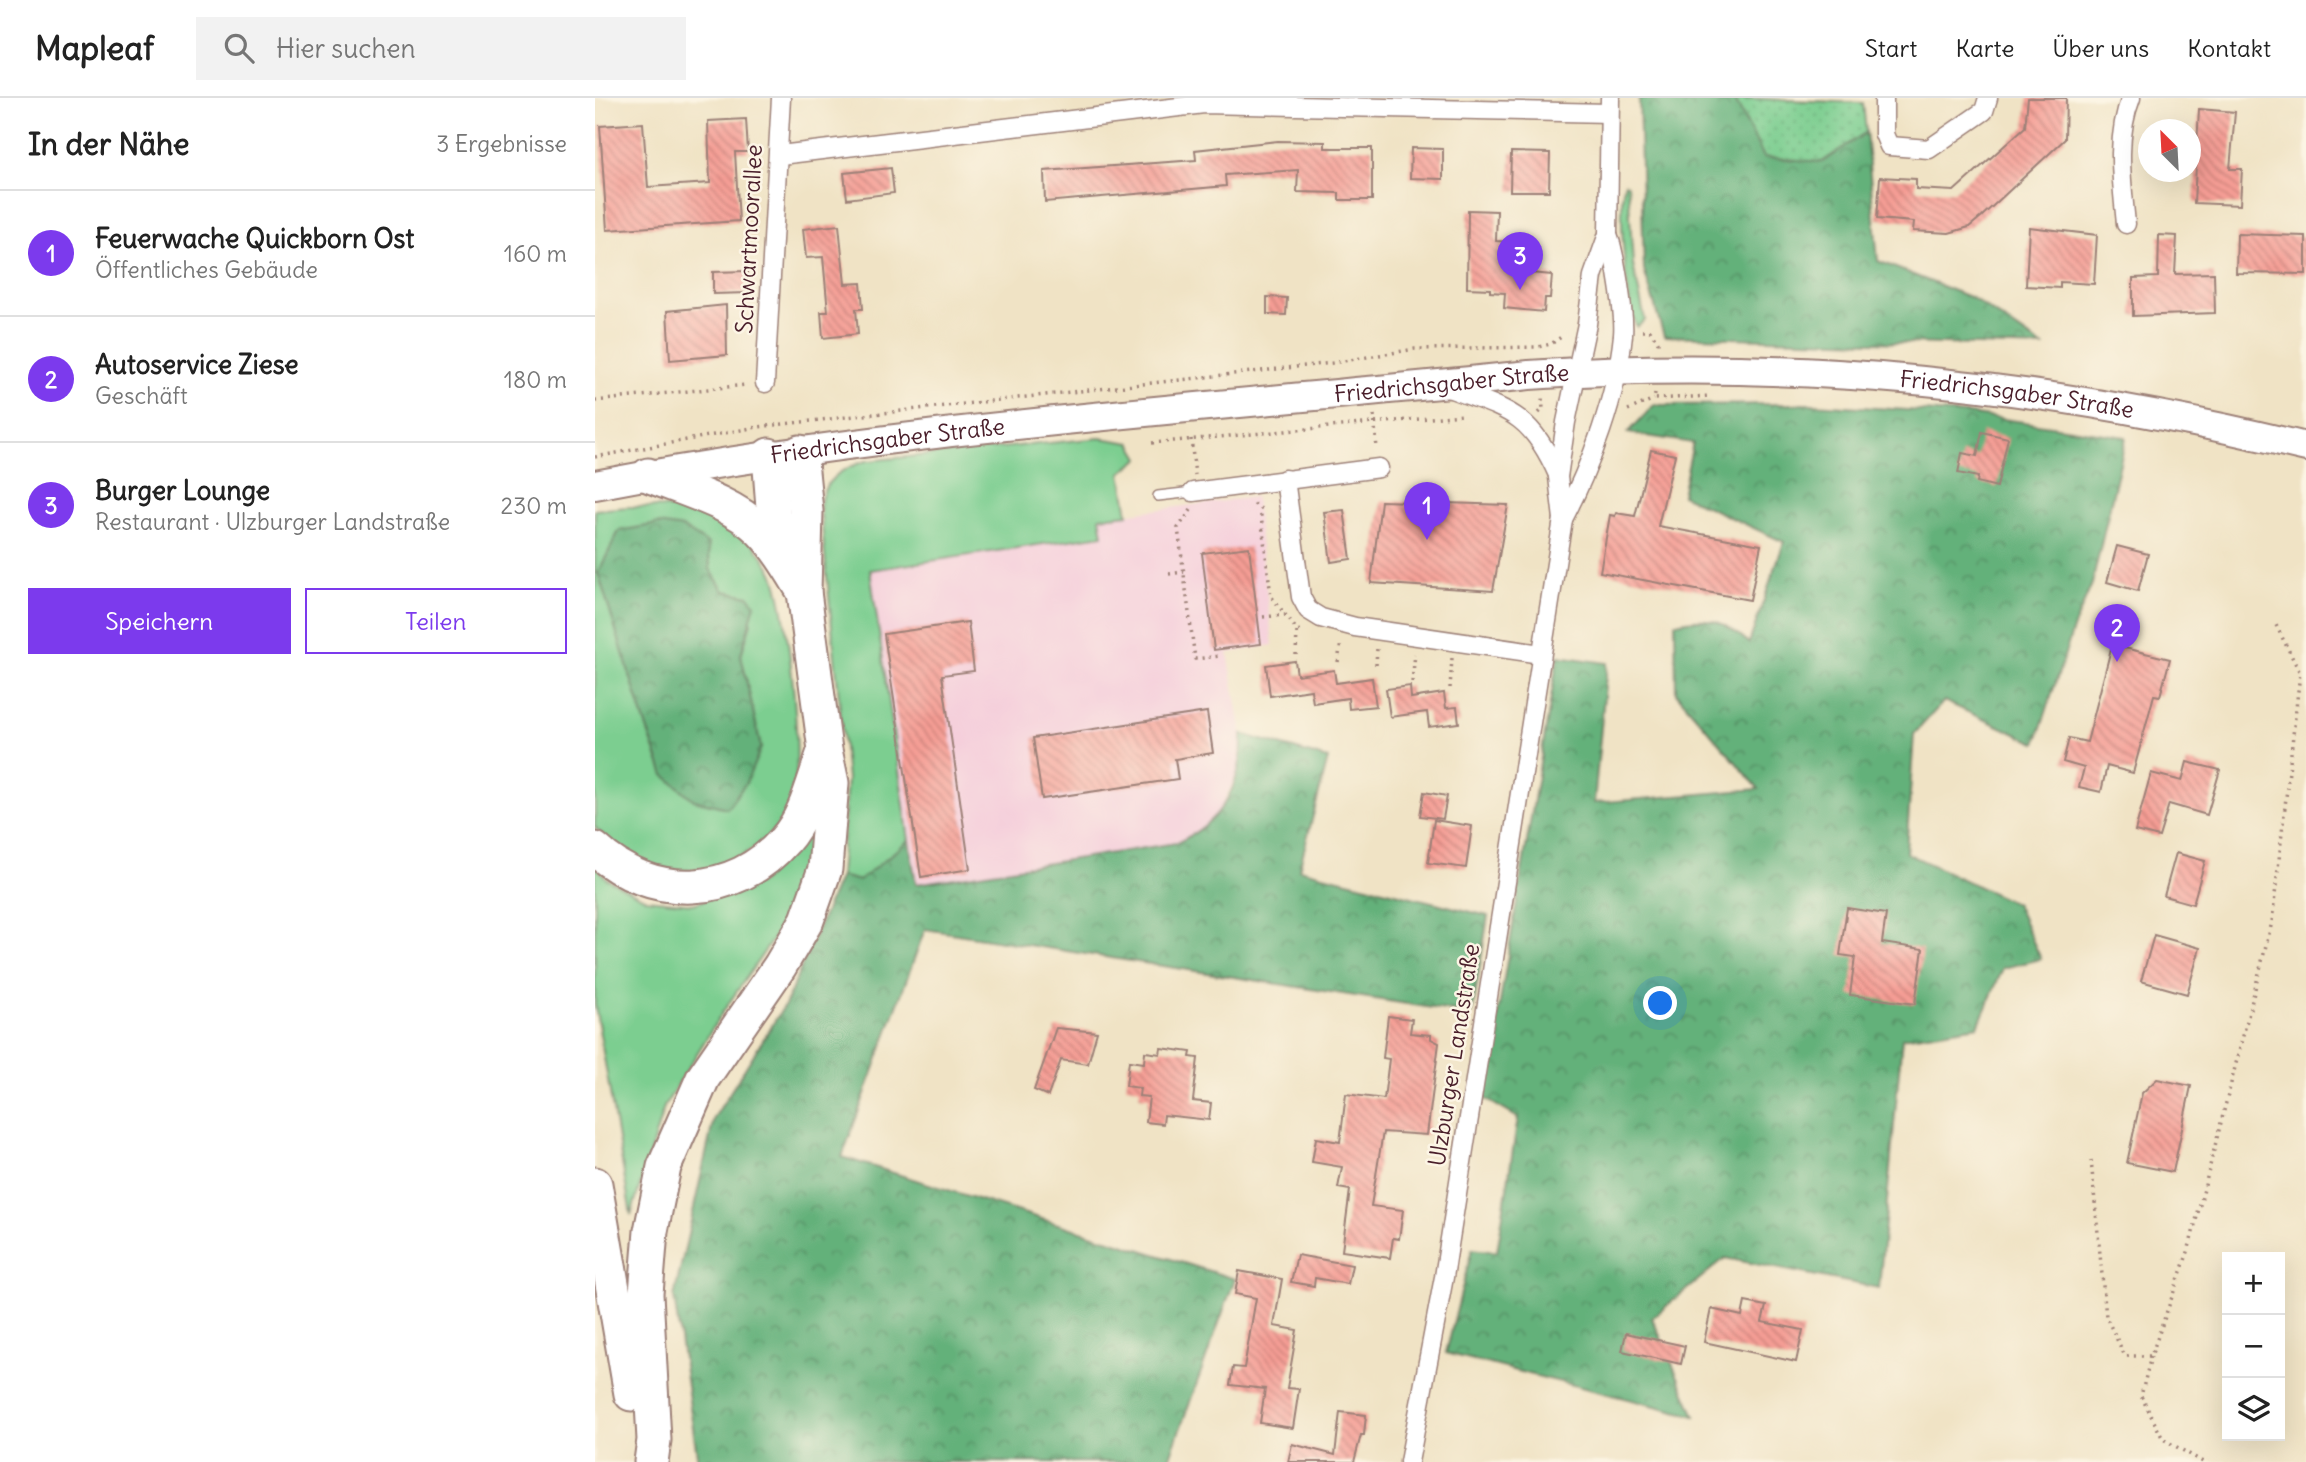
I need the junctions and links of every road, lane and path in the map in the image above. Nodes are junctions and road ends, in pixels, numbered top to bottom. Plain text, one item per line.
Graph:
1 (781, 98) edge
2 (1884, 98) edge
3 (1988, 98) edge
4 (2131, 98) edge
5 (1610, 106) edge
6 (780, 155) junction
7 (2126, 224) dead end
8 (1608, 234) junction
9 (1586, 330) junction
10 (1624, 332) junction
11 (1616, 370) junction
12 (1656, 370) junction
13 (1576, 372) junction
14 (765, 383) joint
15 (1439, 384) junction
16 (1372, 392) junction
17 (1722, 396) dead end
18 (595, 401) edge
19 (1468, 415) dead end
20 (1375, 423) junction
21 (1191, 439) junction
22 (1152, 443) dead end
23 (2306, 447) edge
24 (784, 453) junction
25 (595, 457) edge
26 (1379, 468) joint
27 (648, 475) junction
28 (1558, 477) junction
29 (1285, 479) junction
30 (595, 485) edge
31 (1158, 496) dead end
32 (1197, 498) junction
33 (1251, 502) dead end
34 (1563, 519) junction
35 (776, 547) junction
36 (1184, 572) junction
37 (1169, 574) dead end
38 (804, 592) junction
39 (1285, 615) junction
40 (1263, 617) dead end
41 (2276, 625) dead end
42 (1297, 630) junction
43 (1308, 632) dead end
44 (1342, 637) dead end
45 (1377, 642) dead end
46 (1415, 648) dead end
47 (1453, 653) dead end
48 (1541, 654) junction
49 (1296, 655) dead end
50 (1220, 656) dead end
51 (1338, 662) dead end
52 (1376, 665) dead end
53 (1412, 682) dead end
54 (1450, 688) dead end
55 (825, 750) junction
56 (595, 849) edge
57 (2091, 1160) dead end
58 (595, 1184) edge
59 (2151, 1356) junction
60 (643, 1462) edge
61 (651, 1462) edge
62 (1409, 1462) edge
63 (2203, 1462) edge

1 - 6 street, Schwartmoorallee
2 - 3 street
4 - 7 street
5 - 6 street
5 - 8 street, Ulzburger Landstraße
6 - 14 street, Schwartmoorallee
8 - 9 street, Ulzburger Landstraße
8 - 10 street, Ulzburger Landstraße
9 - 13 street, Ulzburger Landstraße
9 - 25 path
10 - 11 street, Ulzburger Landstraße
10 - 12 path
11 - 12 main road, Friedrichsgaber Straße
11 - 13 main road, Friedrichsgaber Straße
11 - 34 street, Ulzburger Landstraße
12 - 17 path
12 - 23 main road, Friedrichsgaber Straße
13 - 15 main road, Friedrichsgaber Straße
13 - 28 street, Ulzburger Landstraße
14 - 18 path
15 - 16 main road, Friedrichsgaber Straße
15 - 28 street, Ulzburger Landstraße
16 - 20 path
16 - 24 main road, Friedrichsgaber Straße
19 - 20 path
20 - 21 path
20 - 26 path
21 - 22 path
21 - 32 path
24 - 27 main road, Friedrichsgaber Straße
24 - 35 highway
24 - 38 highway
26 - 29 street
27 - 30 main road, Friedrichsgaber Straße
27 - 35 highway
28 - 34 street, Ulzburger Landstraße
29 - 32 street
29 - 48 street
31 - 32 lane
32 - 36 path
33 - 39 path
34 - 48 street, Ulzburger Landstraße
35 - 38 highway
36 - 37 path
36 - 50 path
38 - 55 highway
39 - 40 path
39 - 42 path
41 - 59 path
42 - 43 path
42 - 49 path
44 - 51 path
45 - 52 path
46 - 53 path
47 - 54 path
48 - 62 street, Ulzburger Landstraße
55 - 56 highway
55 - 61 highway
57 - 59 path
58 - 60 highway
59 - 63 path

